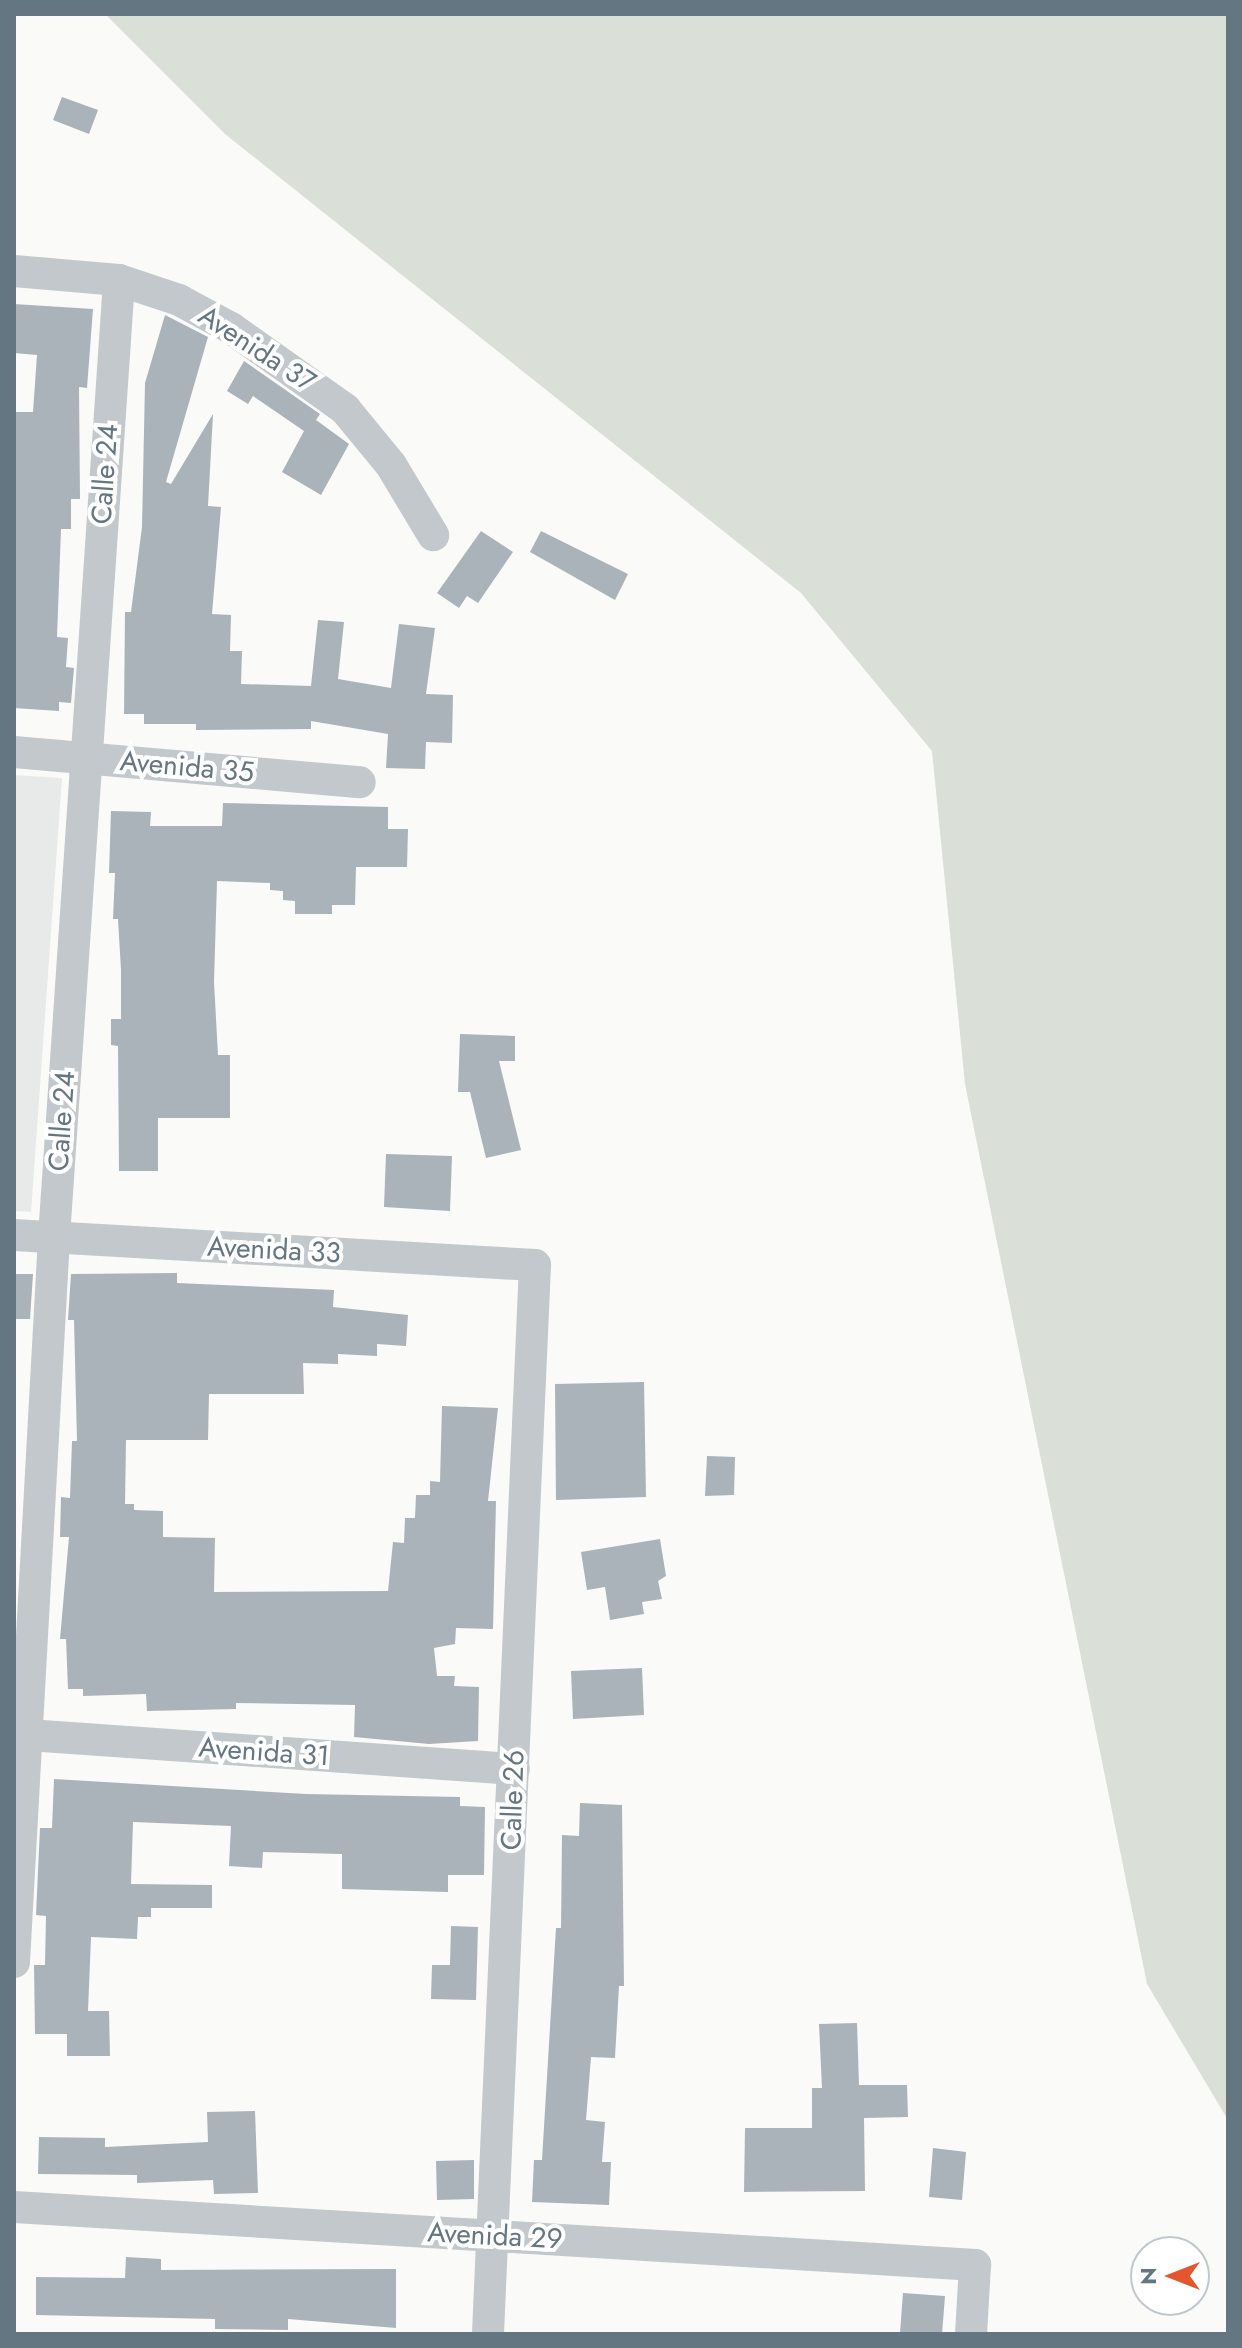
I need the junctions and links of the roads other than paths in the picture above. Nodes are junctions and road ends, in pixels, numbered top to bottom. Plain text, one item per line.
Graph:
1 (14, 271) edge
2 (119, 280) junction
3 (433, 535) dead end
4 (14, 752) edge
5 (86, 758) junction
6 (360, 782) dead end
7 (14, 1235) edge
8 (54, 1237) junction
9 (535, 1265) joint
10 (20, 1734) edge
11 (514, 1769) junction
12 (14, 1962) edge
13 (14, 2207) edge
14 (496, 2236) junction
15 (488, 2334) edge
16 (971, 2334) edge

1 - 2 street, Avenida 37
2 - 3 street, Avenida 37
2 - 5 street, Calle 24
4 - 5 street, Avenida 35
5 - 6 street, Avenida 35
5 - 8 street, Calle 24
7 - 8 street, Avenida 33
8 - 9 street, Avenida 33
8 - 10 street, Calle 24
9 - 11 street, Calle 26
10 - 11 street, Avenida 31
10 - 12 street, Calle 24
11 - 14 street, Calle 26
13 - 14 street, Avenida 29
14 - 15 street, Calle 26
14 - 16 street, Avenida 29

